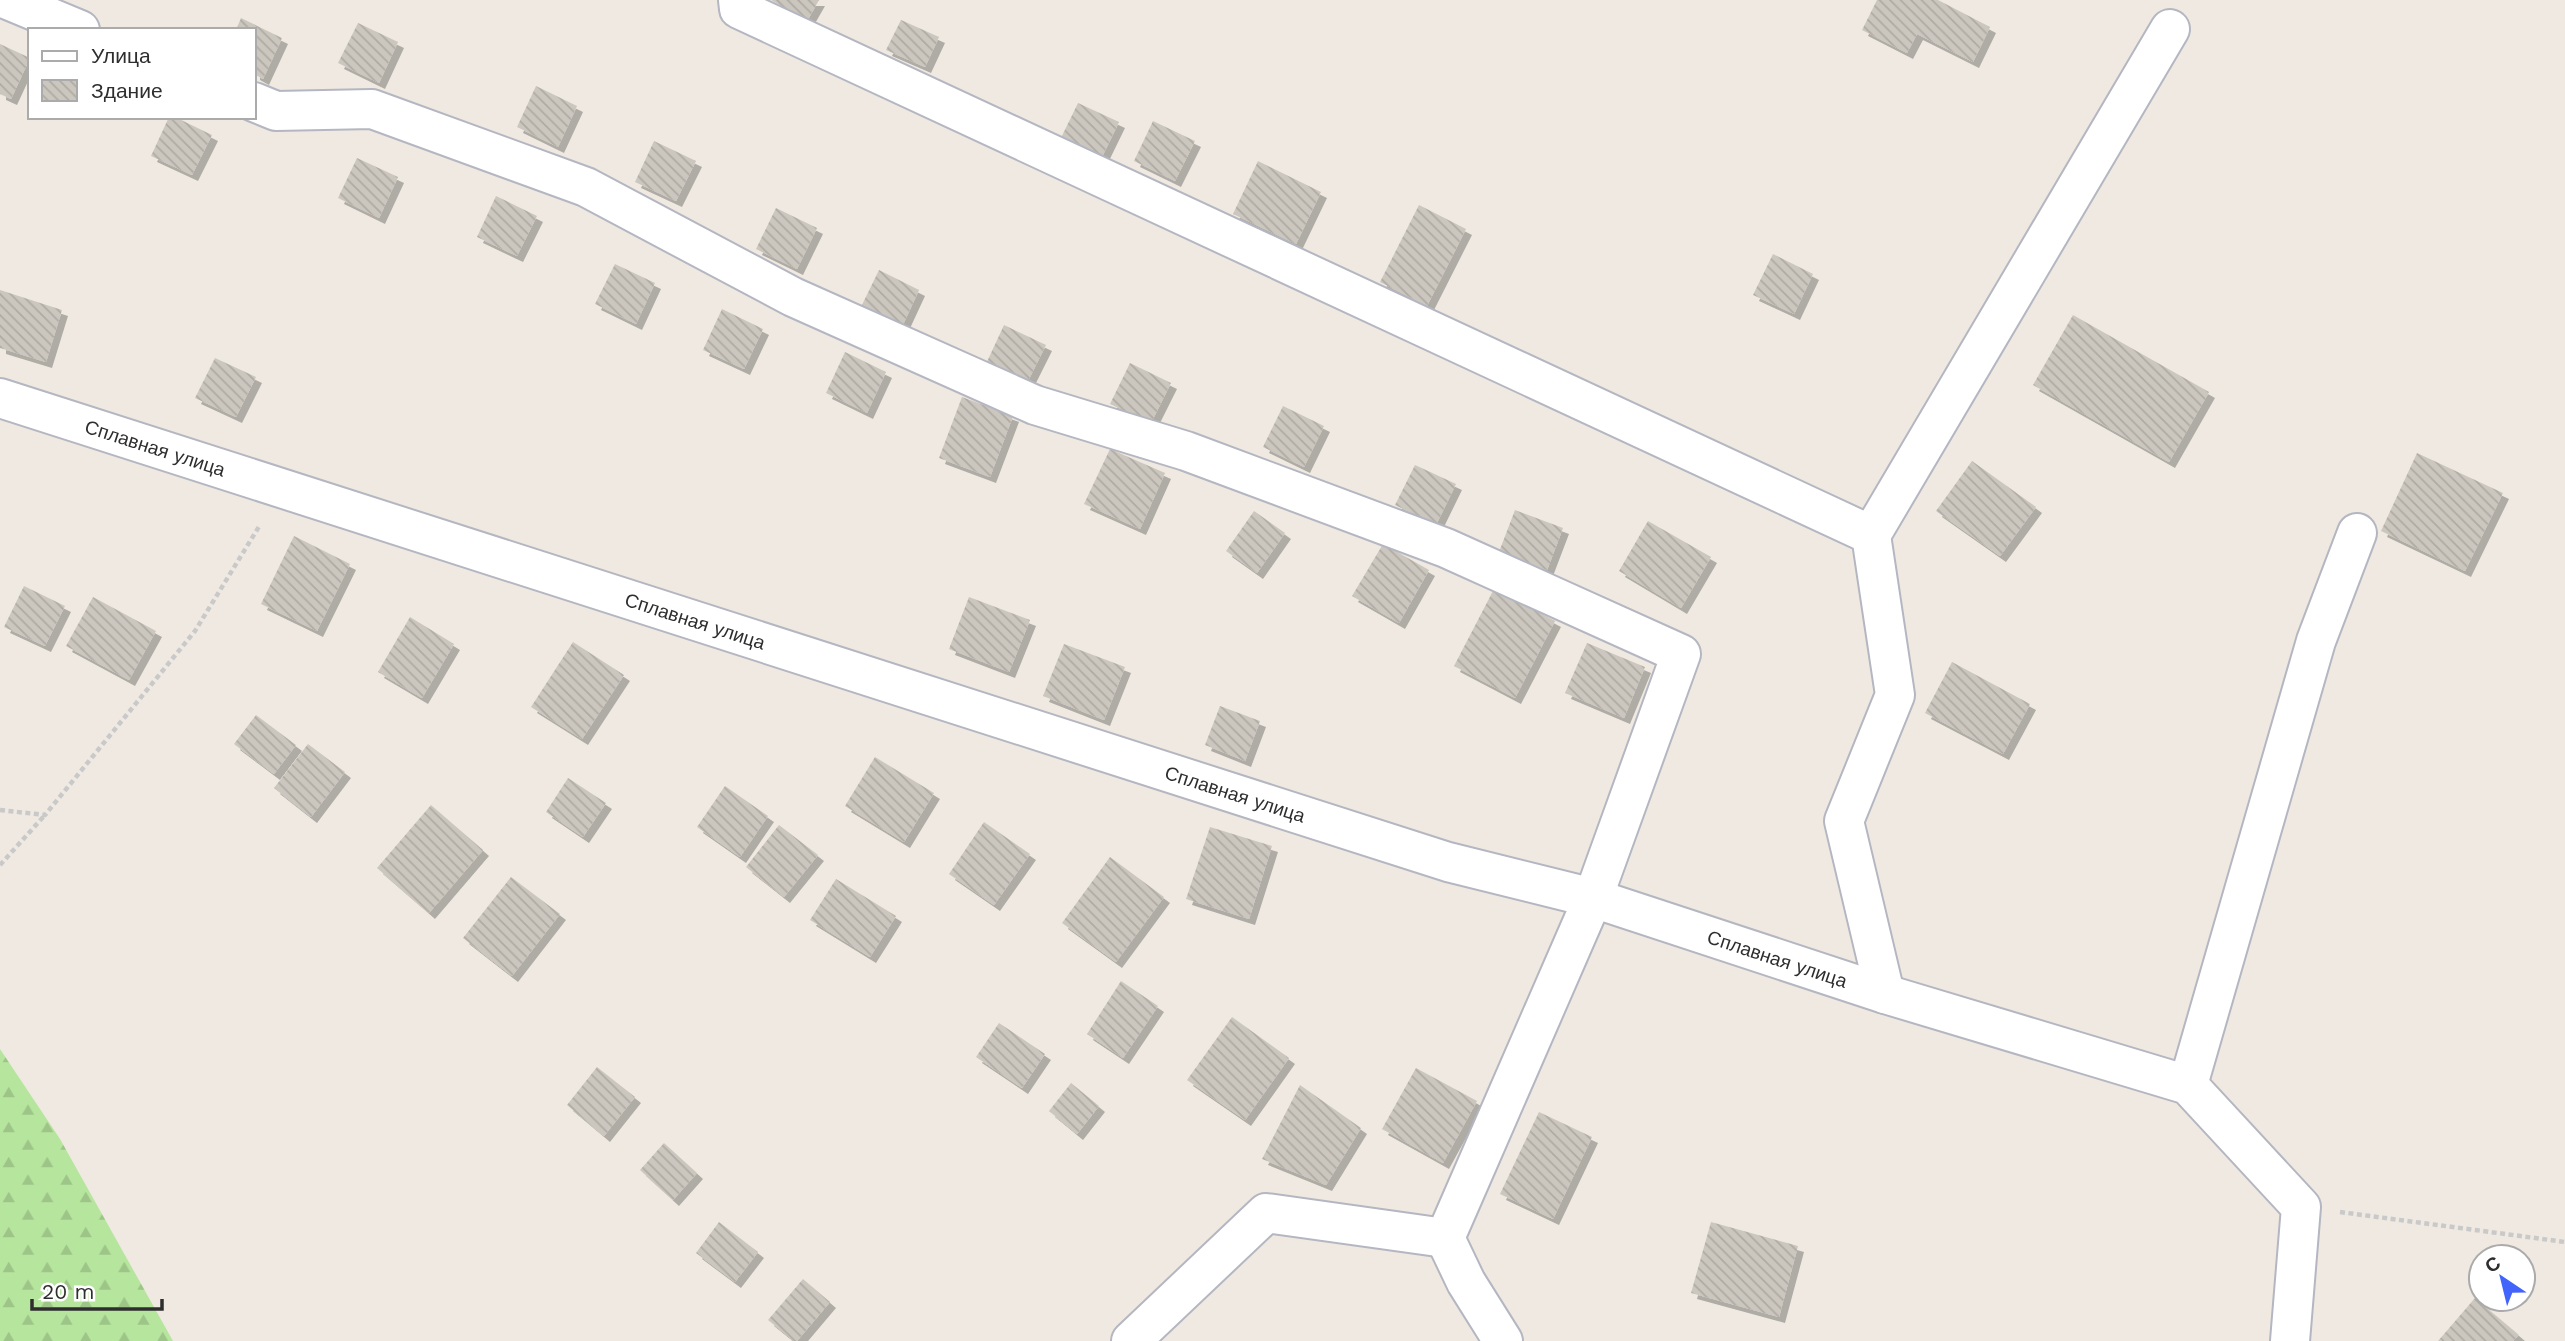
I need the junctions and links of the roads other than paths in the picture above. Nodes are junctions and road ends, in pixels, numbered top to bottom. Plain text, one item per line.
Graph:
1 (8, 0) edge
2 (738, 0) edge
3 (75, 28) edge
4 (2170, 29) dead end
5 (256, 103) edge
6 (0, 398) edge
7 (2357, 533) dead end
8 (1871, 535) junction
9 (1593, 898) junction
10 (1885, 994) junction
11 (2188, 1085) junction
12 (1445, 1238) junction
13 (1131, 1341) edge
14 (1503, 1341) edge
15 (2290, 1341) edge

1 - 3 lane
2 - 8 lane
4 - 8 lane
5 - 9 lane
6 - 9 lane, Сплавная улица
7 - 11 lane
8 - 10 lane
9 - 10 lane, Сплавная улица
9 - 12 lane
10 - 11 lane, Сплавная улица
11 - 15 lane
12 - 13 lane
12 - 14 lane

